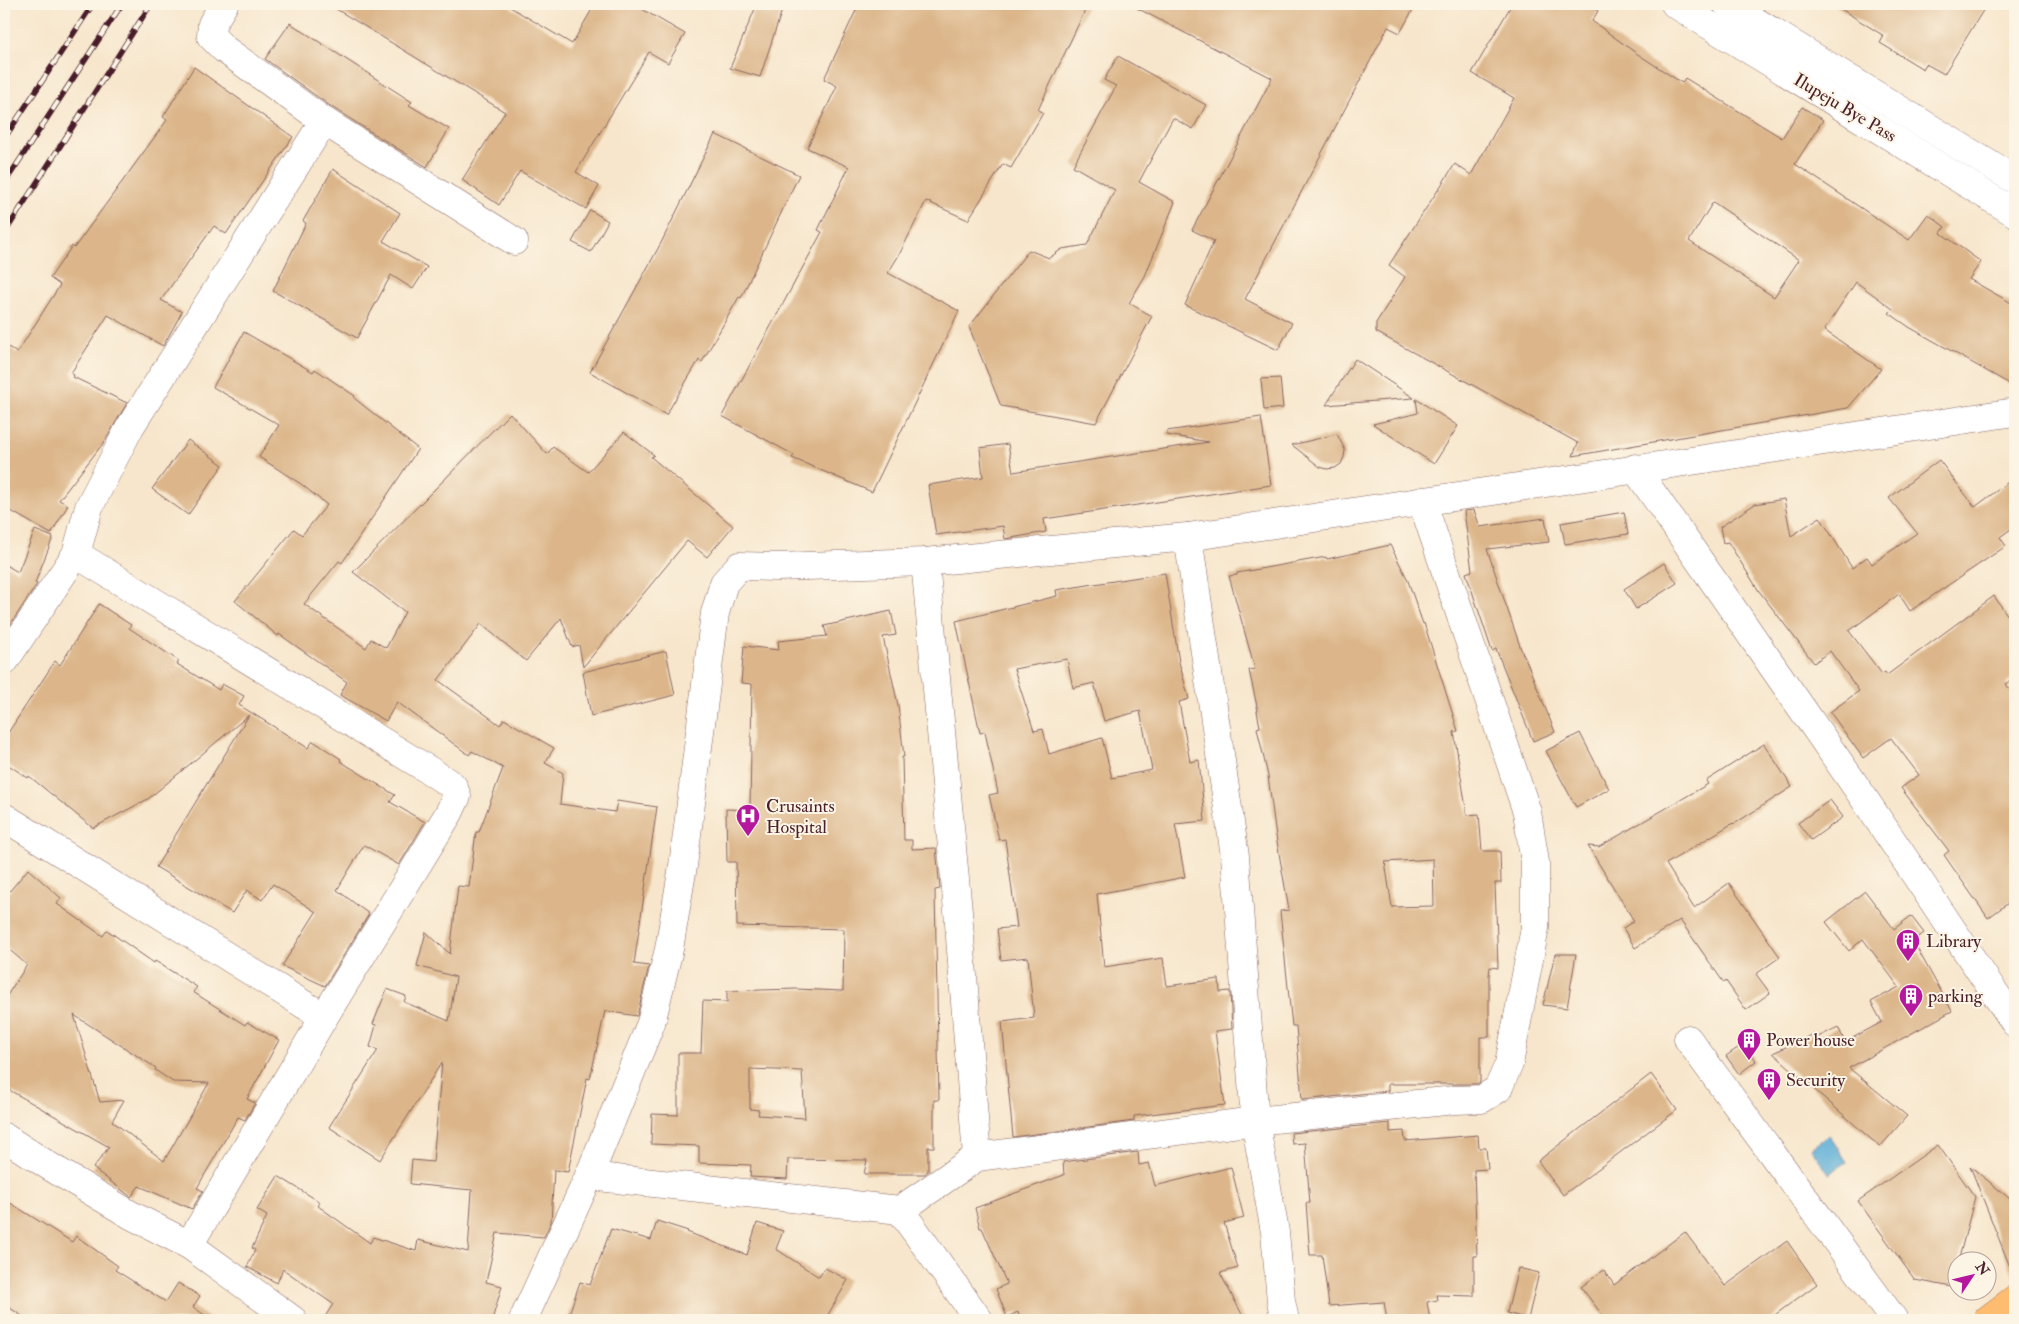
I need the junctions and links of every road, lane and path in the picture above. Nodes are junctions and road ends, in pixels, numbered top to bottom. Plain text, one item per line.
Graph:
1 (224, 4) edge
2 (1675, 4) edge
3 (1727, 4) edge
4 (324, 121) junction
5 (2015, 180) edge
6 (2015, 213) edge
7 (514, 241) dead end
8 (2015, 412) edge
9 (1635, 468) junction
10 (1422, 501) junction
11 (1188, 537) junction
12 (76, 554) junction
13 (925, 562) junction
14 (4, 662) edge
15 (4, 817) edge
16 (324, 1017) junction
17 (2015, 1023) edge
18 (1688, 1038) dead end
19 (1255, 1121) junction
20 (4, 1137) edge
21 (977, 1157) junction
22 (589, 1176) junction
23 (900, 1210) junction
24 (189, 1245) junction
25 (2015, 1299) edge
26 (293, 1320) edge
27 (523, 1320) edge
28 (979, 1320) edge
29 (1285, 1320) edge
30 (1894, 1320) edge
31 (1987, 1320) edge

1 - 4 street
2 - 6 street, Ilupeju Bye Pass
3 - 5 street, Ilupeju Bye Pass
4 - 7 street
4 - 12 street
8 - 9 street
9 - 10 street
9 - 17 street
10 - 11 street
10 - 19 street
11 - 13 street
11 - 19 street
12 - 14 street
12 - 16 street
13 - 21 street
13 - 22 street
15 - 16 street
16 - 24 street
18 - 30 street
19 - 21 street
19 - 29 street
20 - 24 street
21 - 23 street
22 - 23 street
22 - 27 street
23 - 28 street
24 - 26 street
25 - 31 main road

